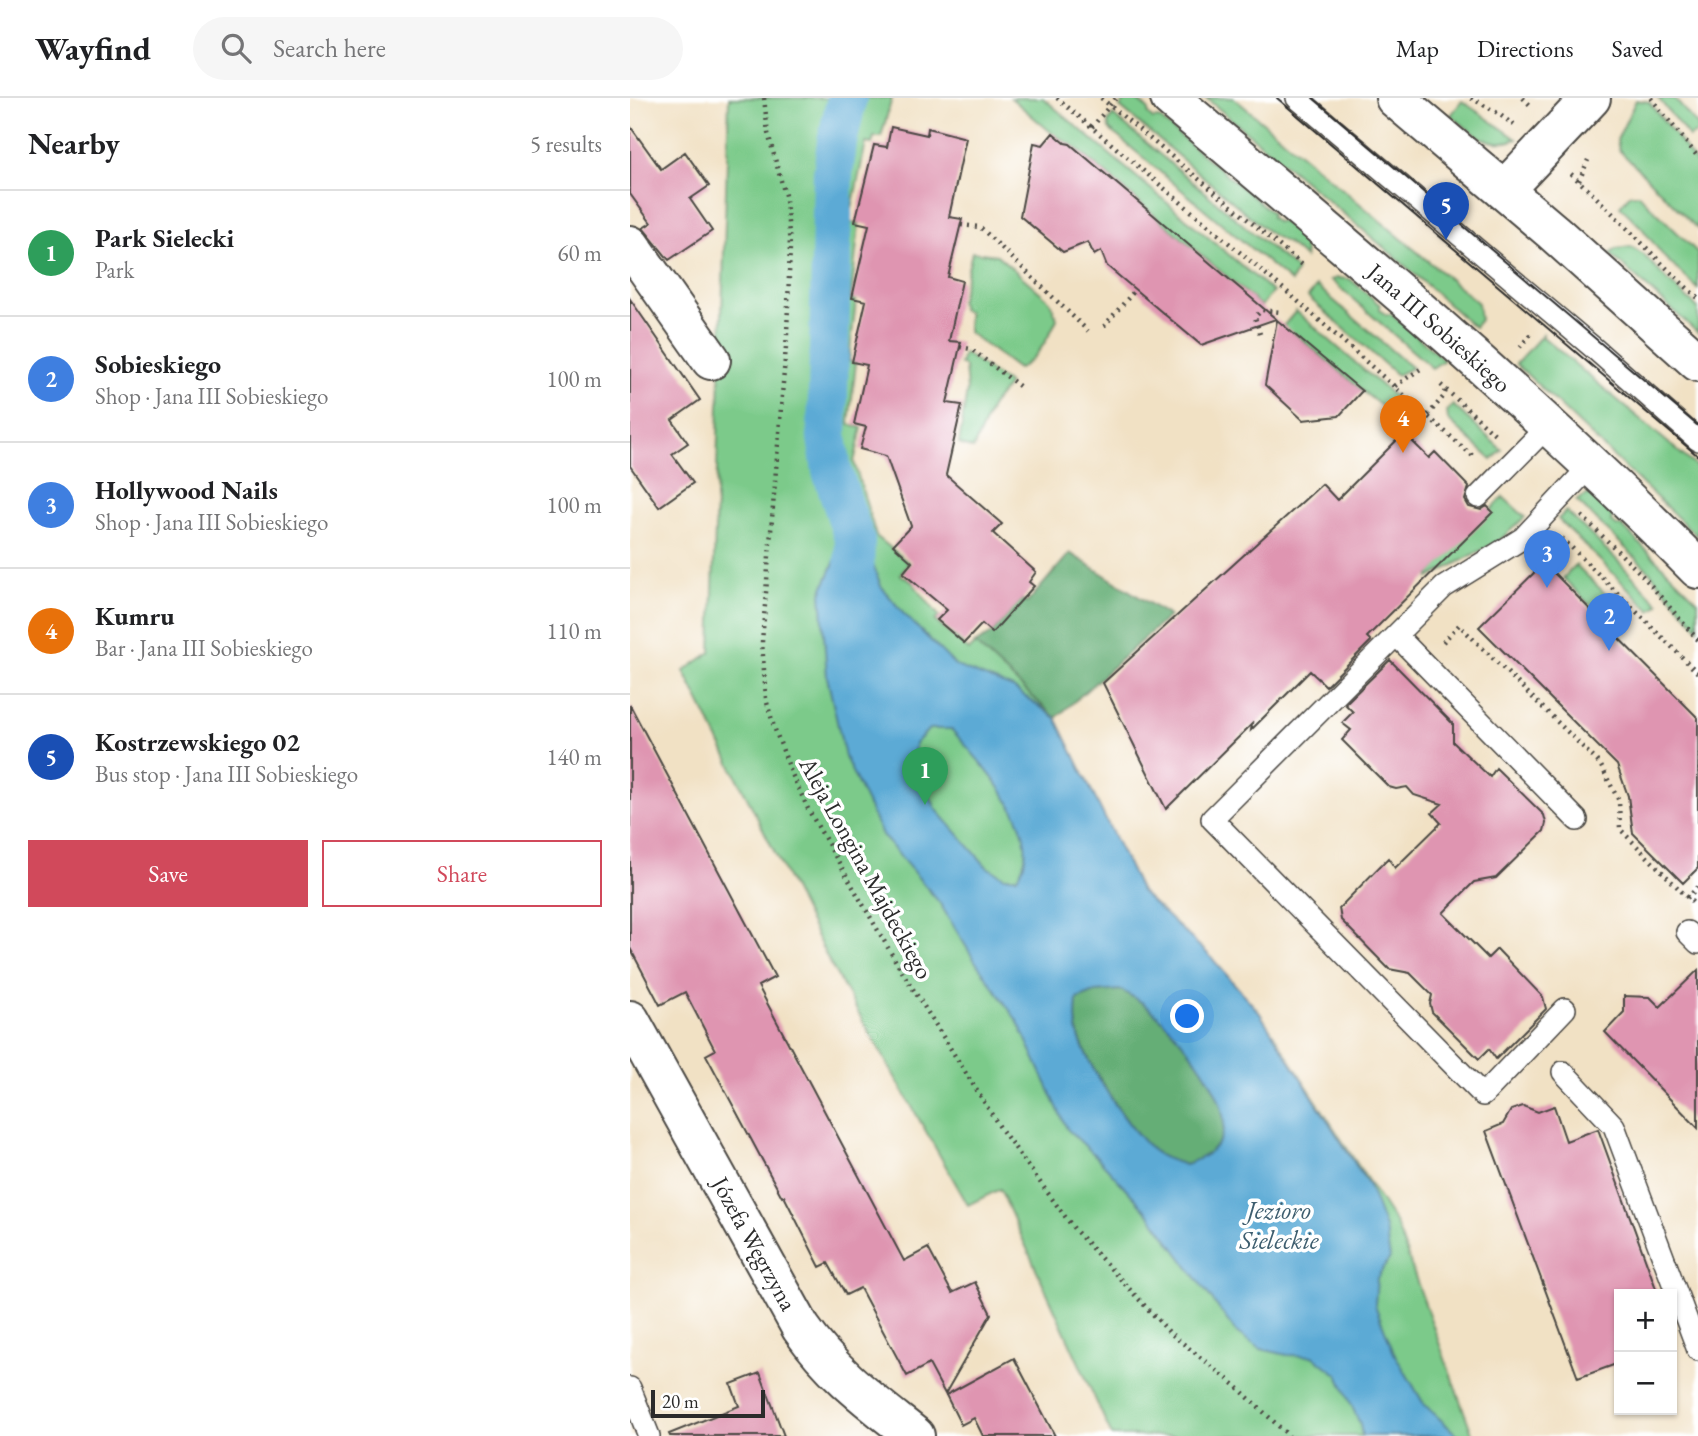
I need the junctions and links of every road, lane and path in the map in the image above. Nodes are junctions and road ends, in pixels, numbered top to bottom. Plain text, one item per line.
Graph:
1 (764, 98) edge
2 (1057, 98) edge
3 (1101, 98) edge
4 (1116, 98) edge
5 (1170, 98) edge
6 (1297, 98) edge
7 (1395, 98) edge
8 (1471, 98) edge
9 (1591, 98) edge
10 (1651, 98) edge
11 (1110, 106) junction
12 (1092, 127) junction
13 (1520, 131) dead end
14 (1698, 142) edge
15 (1691, 148) junction
16 (1698, 157) edge
17 (1564, 168) dead end
18 (1504, 190) junction
19 (961, 225) dead end
20 (630, 245) edge
21 (1313, 273) dead end
22 (1136, 289) dead end
23 (1698, 298) edge
24 (1280, 312) dead end
25 (1104, 326) dead end
26 (1536, 327) dead end
27 (1088, 331) dead end
28 (1260, 334) dead end
29 (960, 347) dead end
30 (1515, 353) dead end
31 (711, 359) dead end
32 (1413, 361) dead end
33 (1698, 362) edge
34 (1422, 368) junction
35 (1427, 373) dead end
36 (1433, 378) dead end
37 (1448, 382) dead end
38 (1395, 386) junction
39 (1023, 389) dead end
40 (1640, 389) junction
41 (1446, 390) junction
42 (1428, 415) junction
43 (1698, 421) edge
44 (1549, 425) junction
45 (1698, 440) edge
46 (1519, 456) junction
47 (1591, 465) junction
48 (1497, 479) junction
49 (1562, 496) junction
50 (1478, 497) dead end
51 (1541, 518) junction
52 (1698, 569) edge
53 (1396, 635) junction
54 (1698, 640) edge
55 (1423, 662) junction
56 (1698, 673) edge
57 (1577, 820) dead end
58 (1698, 887) edge
59 (1687, 898) junction
60 (1698, 909) edge
61 (1565, 1009) dead end
62 (630, 1020) edge
63 (1563, 1072) dead end
64 (1698, 1350) edge
65 (630, 1388) edge
66 (649, 1436) edge
67 (915, 1436) edge
68 (1289, 1436) edge

1 - 68 path, Aleja Longina Majdeckiego
2 - 12 path
3 - 11 path
4 - 11 path
5 - 44 main road, Jana III Sobieskiego
6 - 40 lane
7 - 18 main road
8 - 13 path
9 - 18 main road
10 - 15 path
11 - 12 path
11 - 21 path
12 - 38 path
14 - 15 path
15 - 16 path
17 - 23 path
18 - 33 main road
19 - 27 path
20 - 31 main road
22 - 25 path
24 - 28 path
26 - 30 path
29 - 39 path
32 - 34 path
34 - 35 path
34 - 38 path
36 - 41 path
37 - 41 path
38 - 42 path
40 - 43 lane
40 - 45 lane
41 - 42 path
41 - 46 path
42 - 48 path
44 - 46 lane
44 - 47 main road, Jana III Sobieskiego
46 - 48 lane
47 - 49 lane
47 - 52 main road, Jana III Sobieskiego
48 - 50 lane
49 - 51 lane
49 - 54 path
51 - 53 lane
51 - 56 path
53 - 55 lane
53 - 61 lane
55 - 57 lane
55 - 59 path
58 - 59 path
59 - 60 path
62 - 67 main road, Józefa Węgrzyna
63 - 64 lane
65 - 66 lane

